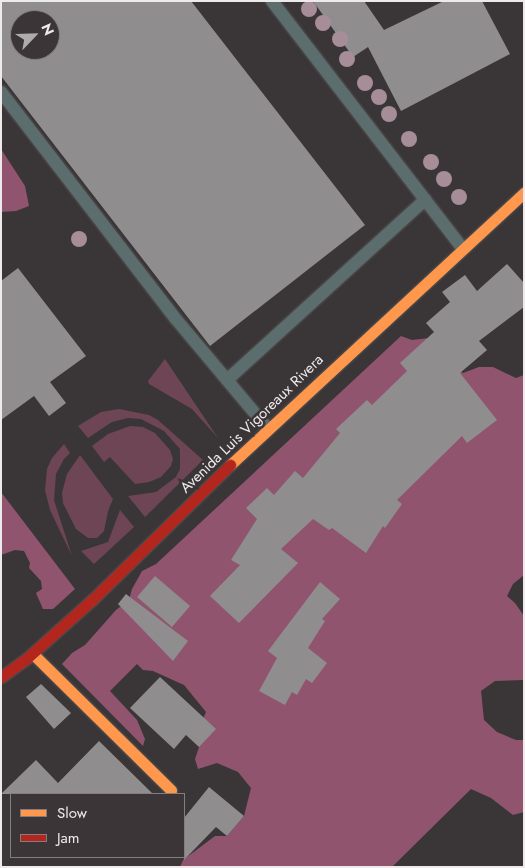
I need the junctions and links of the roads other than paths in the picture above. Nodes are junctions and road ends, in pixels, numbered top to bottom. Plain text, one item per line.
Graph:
1 (272, 1) edge
2 (1, 92) edge
3 (524, 193) edge
4 (425, 200) junction
5 (462, 248) junction
6 (227, 380) junction
7 (268, 428) junction
8 (33, 654) junction
9 (1, 677) edge
10 (171, 790) dead end

1 - 4 lane
2 - 6 lane
3 - 5 main road, Avenida Luis Vigoreaux Rivera
4 - 5 lane
4 - 6 lane
5 - 7 main road, Avenida Luis Vigoreaux Rivera
6 - 7 lane
7 - 8 main road, Avenida Luis Vigoreaux Rivera
8 - 9 main road, Avenida Luis Vigoreaux Rivera
8 - 10 main road

